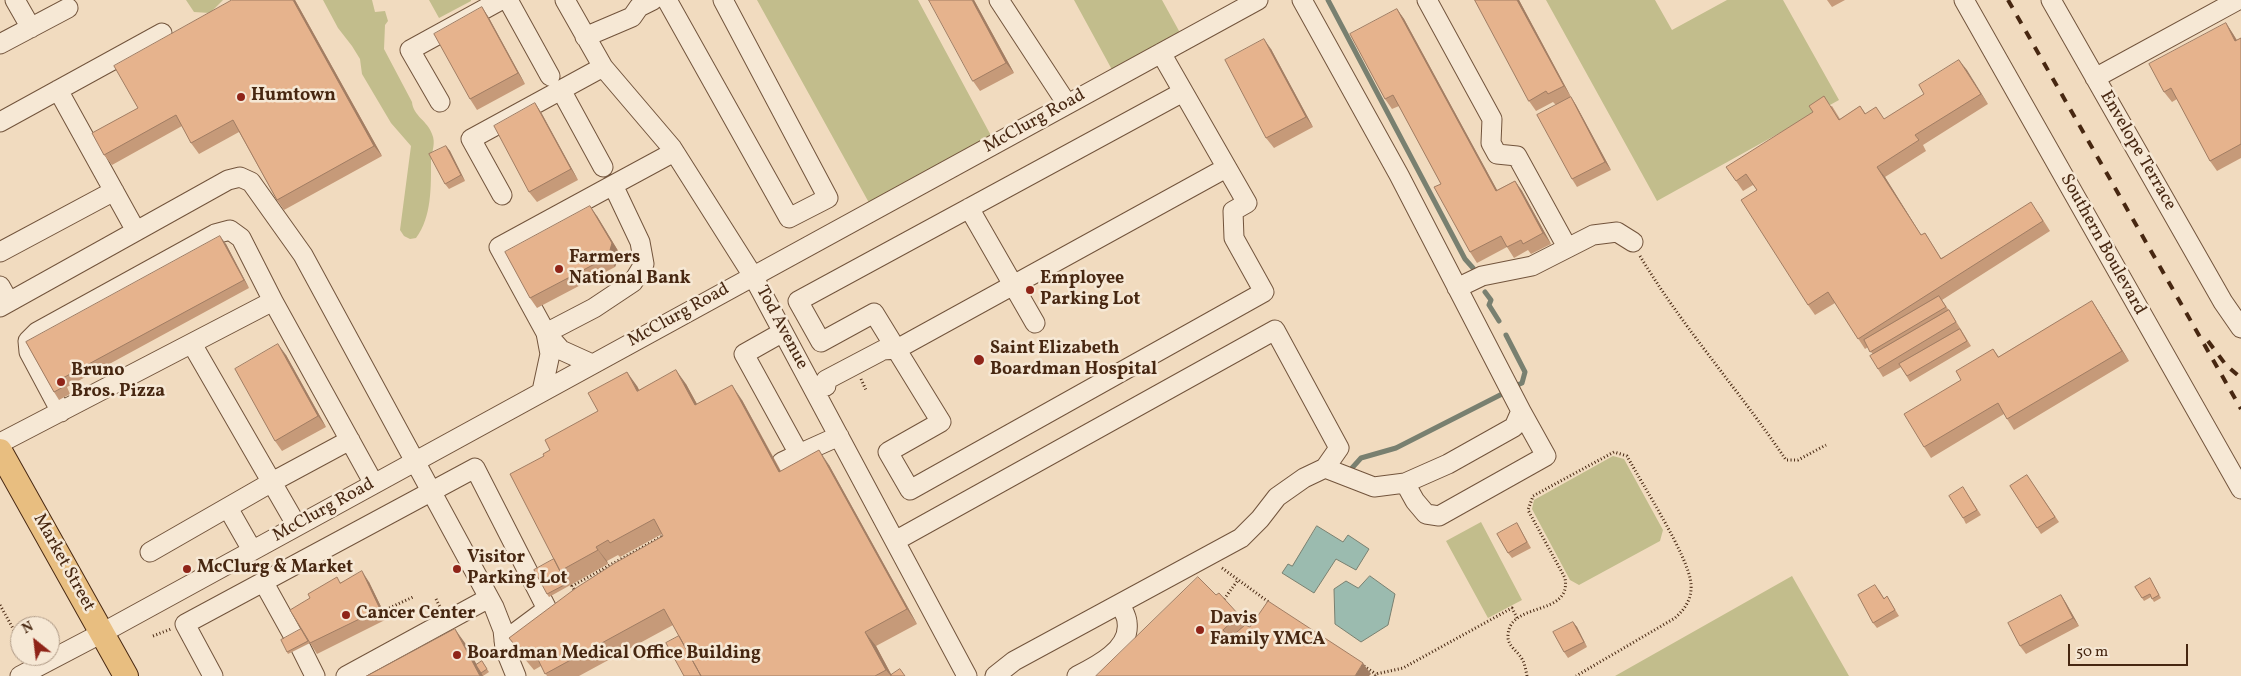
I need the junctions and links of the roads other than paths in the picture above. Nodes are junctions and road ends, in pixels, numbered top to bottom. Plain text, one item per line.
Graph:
1 (15, 0) edge
2 (501, 0) edge
3 (508, 0) edge
4 (566, 0) edge
5 (667, 0) edge
6 (722, 0) edge
7 (999, 0) edge
8 (1258, 0) edge
9 (1302, 0) edge
10 (1427, 0) edge
11 (1964, 0) edge
12 (2051, 0) edge
13 (2238, 0) edge
14 (646, 4) edge
15 (68, 8) dead end
16 (31, 28) junction
17 (162, 33) dead end
18 (586, 37) junction
19 (0, 44) edge
20 (1161, 53) junction
21 (602, 67) junction
22 (2095, 78) junction
23 (555, 83) junction
24 (58, 90) junction
25 (1183, 92) junction
26 (440, 102) dead end
27 (1067, 104) junction
28 (0, 122) edge
29 (674, 152) junction
30 (603, 166) dead end
31 (1226, 168) junction
32 (613, 184) junction
33 (114, 190) junction
34 (502, 195) dead end
35 (969, 208) junction
36 (136, 231) junction
37 (1632, 242) road end
38 (1567, 247) junction
39 (0, 252) edge
40 (753, 276) junction
41 (1013, 284) junction
42 (1457, 288) junction
43 (3, 298) edge
44 (274, 302) junction
45 (2231, 304) edge
46 (1036, 323) dead end
47 (2241, 328) edge
48 (783, 332) junction
49 (546, 334) junction
50 (192, 344) junction
51 (896, 349) junction
52 (592, 364) junction
53 (820, 389) junction
54 (542, 391) junction
55 (1518, 405) junction
56 (61, 412) junction
57 (839, 436) junction
58 (350, 440) junction
59 (1, 452) edge
60 (799, 454) junction
61 (416, 461) junction
62 (782, 462) dead end
63 (1325, 468) junction
64 (272, 482) junction
65 (374, 484) junction
66 (1405, 484) junction
67 (2241, 489) edge
68 (432, 492) junction
69 (228, 508) junction
70 (297, 526) junction
71 (895, 541) junction
72 (252, 550) junction
73 (150, 552) dead end
74 (264, 583) junction
75 (489, 598) junction
76 (1120, 604) junction
77 (102, 633) junction
78 (504, 641) junction
79 (20, 676) edge
80 (126, 676) edge
81 (213, 676) edge
82 (315, 676) edge
83 (346, 676) edge
84 (516, 676) edge
85 (967, 676) edge
86 (995, 676) edge
87 (1077, 676) edge

1 - 16 street
2 - 26 street
3 - 23 street
4 - 18 street, Tod Avenue
5 - 6 street
7 - 27 street
8 - 20 street, McClurg Road
9 - 42 street
10 - 38 street
11 - 67 street, Southern Boulevard
12 - 22 street, Envelope Terrace
13 - 22 street
14 - 18 street
15 - 16 street
16 - 19 street
17 - 24 street
18 - 21 street, Tod Avenue
20 - 25 street
20 - 27 street, McClurg Road
21 - 23 street
21 - 29 street, Tod Avenue
22 - 45 street, Envelope Terrace
23 - 30 street
23 - 34 street
24 - 28 street
24 - 33 street
25 - 31 street
25 - 35 street
27 - 40 street, McClurg Road
29 - 32 street
29 - 40 street, Tod Avenue
31 - 41 street
31 - 51 street
32 - 49 street
32 - 49 street
33 - 36 street
33 - 39 street
35 - 41 street
35 - 51 street
36 - 43 street
36 - 61 street
37 - 38 street
38 - 42 street
40 - 48 street, Tod Avenue
40 - 52 street, McClurg Road
41 - 46 street
41 - 51 street
42 - 55 street
44 - 50 street
44 - 56 street
44 - 58 street
45 - 47 street, Envelope Terrace
48 - 53 street, Tod Avenue
48 - 60 street
49 - 52 street
49 - 54 street
50 - 56 street
50 - 64 street
51 - 53 street
51 - 53 street
52 - 54 street, McClurg Road
53 - 57 street, Tod Avenue
54 - 61 street, McClurg Road
55 - 66 street
55 - 66 street
56 - 59 street
57 - 60 street
57 - 71 street, Tod Avenue
58 - 64 street
58 - 65 street
59 - 77 main road, Market Street
60 - 62 street
61 - 65 street, McClurg Road
61 - 68 street
63 - 66 street
63 - 71 street
63 - 76 street
64 - 69 street
64 - 70 street
65 - 70 street, McClurg Road
68 - 74 street
68 - 75 street
68 - 78 street
69 - 72 street
69 - 73 street
70 - 72 street, McClurg Road
71 - 85 street, Tod Avenue
72 - 77 street, McClurg Road
74 - 81 street
74 - 82 street
75 - 78 street
75 - 83 street
76 - 86 street
76 - 87 street
77 - 79 street, McClurg Road
77 - 80 main road, Market Street
78 - 84 street

